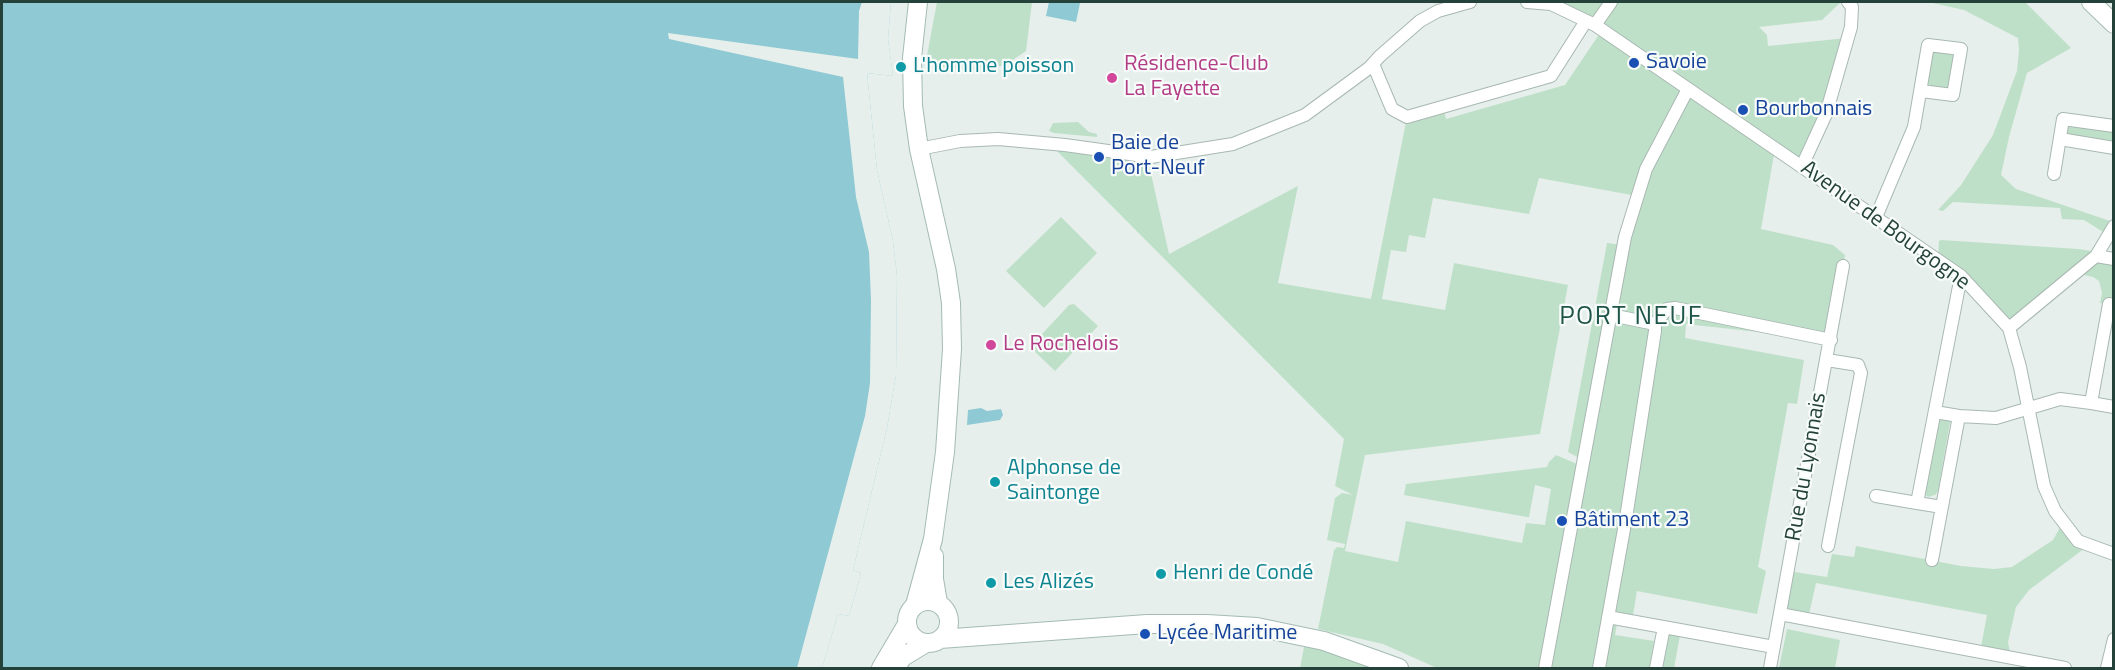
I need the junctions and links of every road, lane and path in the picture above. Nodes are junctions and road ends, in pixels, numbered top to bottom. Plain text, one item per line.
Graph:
1 (918, 2) edge
2 (1470, 2) edge
3 (1527, 2) edge
4 (1611, 2) edge
5 (1848, 2) edge
6 (2091, 2) edge
7 (1591, 23) junction
8 (2114, 24) edge
9 (1373, 64) junction
10 (1688, 89) junction
11 (1921, 91) junction
12 (2114, 126) edge
13 (2060, 139) junction
14 (2114, 148) edge
15 (919, 149) junction
16 (1802, 166) junction
17 (2054, 174) dead end
18 (1876, 217) junction
19 (2114, 226) edge
20 (2096, 256) junction
21 (2114, 259) edge
22 (1843, 266) dead end
23 (1961, 276) junction
24 (2109, 304) dead end
25 (1611, 315) junction
26 (1655, 324) junction
27 (2009, 328) junction
28 (1831, 340) junction
29 (1827, 360) junction
30 (2091, 403) junction
31 (2029, 407) junction
32 (2114, 407) edge
33 (1935, 412) junction
34 (1959, 416) junction
35 (1876, 495) dead end
36 (1917, 503) junction
37 (1942, 507) junction
38 (933, 539) junction
39 (1828, 546) dead end
40 (2114, 554) edge
41 (1932, 560) dead end
42 (915, 605) junction
43 (944, 609) junction
44 (1780, 614) junction
45 (1608, 618) junction
46 (907, 624) junction
47 (1664, 627) junction
48 (1015, 632) junction
49 (2114, 639) edge
50 (933, 641) junction
51 (1774, 647) junction
52 (880, 669) edge
53 (895, 669) edge
54 (1399, 669) edge
55 (1545, 669) edge
56 (1599, 669) edge
57 (1656, 669) edge
58 (1770, 669) edge
59 (2065, 669) edge
60 (2107, 669) edge

1 - 15 street
2 - 9 street
3 - 7 street, Avenue de Bourgogne
4 - 7 street
5 - 16 street
6 - 8 street
7 - 9 street
7 - 10 street, Avenue de Bourgogne
9 - 15 street
10 - 16 street, Avenue de Bourgogne
10 - 25 street
11 - 11 street
11 - 18 street
12 - 13 street
13 - 14 street
13 - 17 street
15 - 38 street
16 - 18 street, Avenue de Bourgogne
18 - 23 street, Avenue de Bourgogne
19 - 20 street
20 - 21 street
20 - 27 street
22 - 28 street, Rue du Lyonnais
23 - 27 street, Avenue de Bourgogne
23 - 33 street
24 - 30 street
25 - 26 street
25 - 55 street
26 - 28 street
26 - 45 street
27 - 31 street, Avenue de Bourgogne
28 - 29 street, Rue du Lyonnais
29 - 39 street
29 - 44 street, Rue du Lyonnais
30 - 31 street
30 - 32 street
31 - 34 street
31 - 40 street, Avenue de Bourgogne
33 - 34 street
33 - 36 street
34 - 37 street
35 - 36 street
36 - 37 street
37 - 41 street
38 - 42 street
38 - 43 street
42 - 43 street
42 - 46 street
43 - 48 street
43 - 50 street
44 - 51 street, Rue du Lyonnais
44 - 59 street
45 - 47 street
45 - 56 street
46 - 50 street
46 - 52 street
47 - 51 street
47 - 57 street
48 - 50 street
48 - 54 street
49 - 60 street
50 - 53 street
51 - 58 street, Rue du Lyonnais

